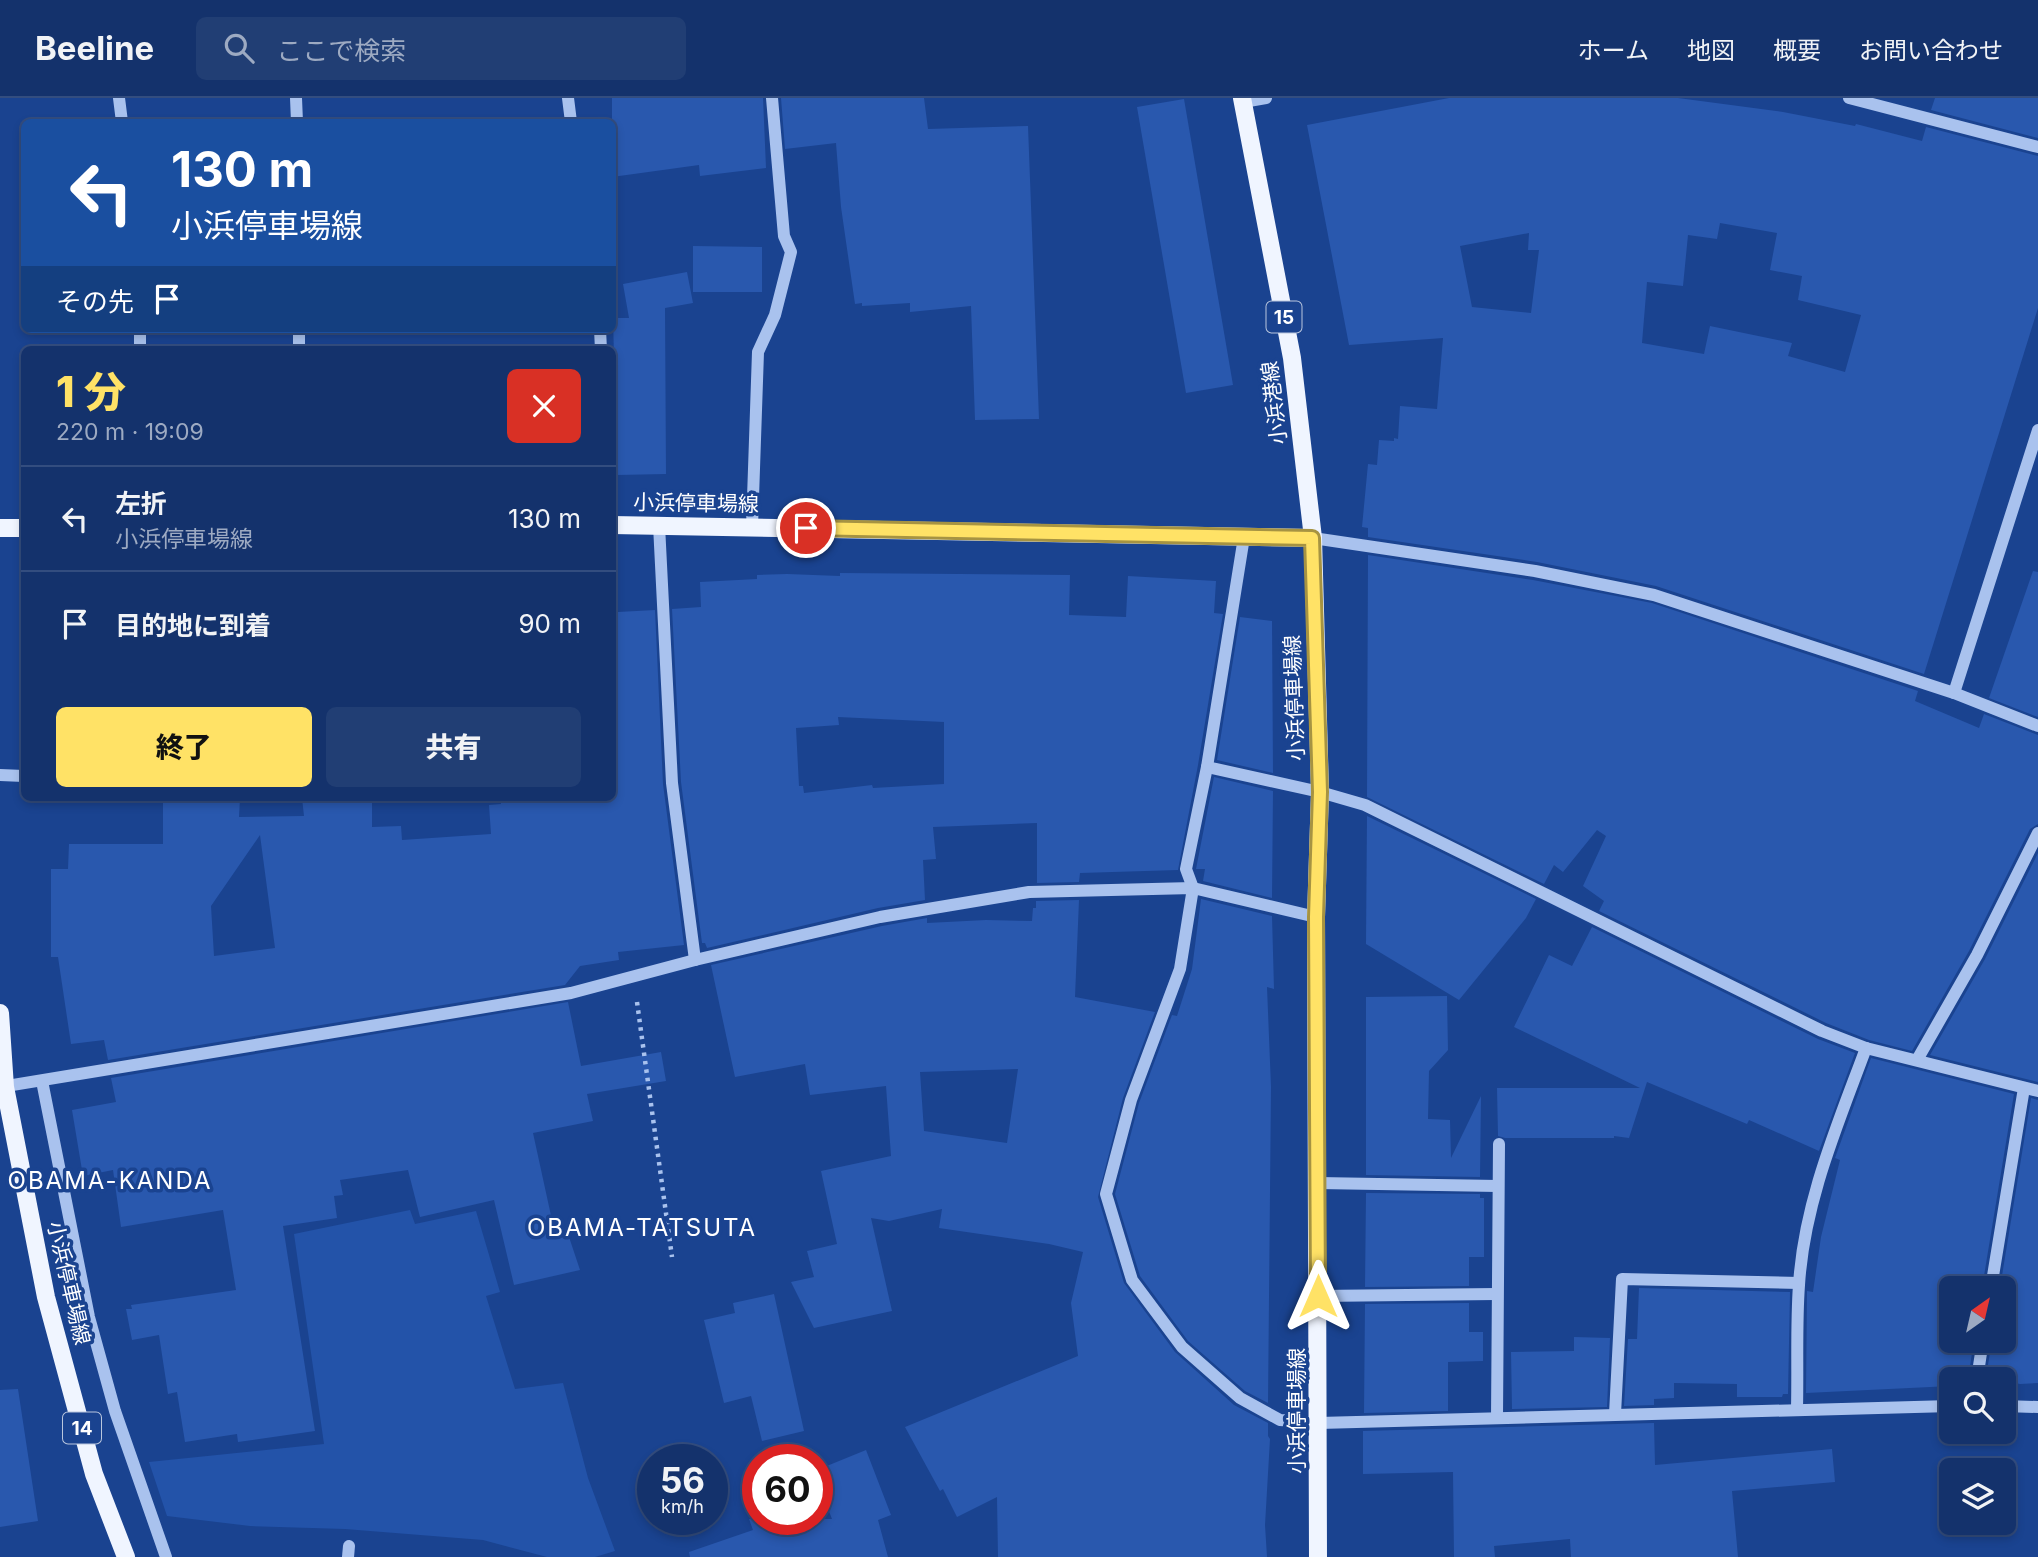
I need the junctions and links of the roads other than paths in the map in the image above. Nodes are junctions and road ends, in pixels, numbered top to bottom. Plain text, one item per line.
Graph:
1 (119, 98) edge
2 (296, 98) edge
3 (568, 98) edge
4 (772, 98) edge
5 (1266, 98) edge
6 (1849, 98) edge
7 (1242, 100) edge
8 (122, 119) edge
9 (297, 119) edge
10 (571, 119) edge
11 (2038, 148) edge
12 (2038, 430) edge
13 (616, 525) edge
14 (659, 525) junction
15 (752, 527) junction
16 (0, 528) edge
17 (21, 528) edge
18 (1244, 537) junction
19 (1312, 538) junction
20 (1954, 693) junction
21 (2038, 726) edge
22 (1207, 767) junction
23 (0, 775) edge
24 (21, 776) edge
25 (1320, 792) junction
26 (2038, 833) edge
27 (1193, 887) junction
28 (1316, 917) junction
29 (695, 960) junction
30 (0, 1013) edge
31 (1866, 1048) junction
32 (1917, 1060) junction
33 (42, 1081) junction
34 (2, 1087) edge
35 (2024, 1088) junction
36 (2038, 1091) edge
37 (1499, 1144) dead end
38 (1318, 1183) junction
39 (1498, 1186) junction
40 (1993, 1276) edge
41 (1799, 1283) junction
42 (1496, 1294) junction
43 (1318, 1296) junction
44 (1939, 1406) edge
45 (2016, 1406) edge
46 (2038, 1407) edge
47 (1797, 1408) junction
48 (1615, 1414) junction
49 (1497, 1418) junction
50 (1319, 1423) junction
51 (126, 1557) edge
52 (166, 1557) edge
53 (1318, 1557) edge

1 - 8 street
2 - 9 street
3 - 10 street
4 - 15 street
5 - 7 street
6 - 11 street
7 - 19 main road, 小浜港線 / 15
12 - 20 street
13 - 14 main road, 小浜停車場線
14 - 15 main road, 小浜停車場線
14 - 29 street
15 - 18 main road, 小浜停車場線
16 - 17 main road
18 - 19 main road, 小浜停車場線
18 - 22 street
19 - 20 street
19 - 25 main road, 小浜停車場線
20 - 21 street
22 - 25 street
22 - 27 street
23 - 24 street
25 - 28 main road, 小浜停車場線
25 - 31 street
26 - 32 street
27 - 28 street
27 - 29 street
27 - 50 street
28 - 38 main road, 小浜停車場線
29 - 33 street
30 - 34 main road, 小浜停車場線 / 14
31 - 32 street
31 - 41 street
32 - 35 street
33 - 34 street
33 - 52 street
34 - 51 main road, 小浜停車場線 / 14
35 - 36 street
35 - 40 street
37 - 39 street
38 - 39 street
38 - 43 main road, 小浜停車場線
39 - 42 street
41 - 47 street
41 - 48 street
42 - 43 street
42 - 49 street
43 - 50 main road, 小浜停車場線
44 - 47 street
45 - 46 street
47 - 48 street
48 - 49 street
49 - 50 street
50 - 53 main road, 小浜停車場線

